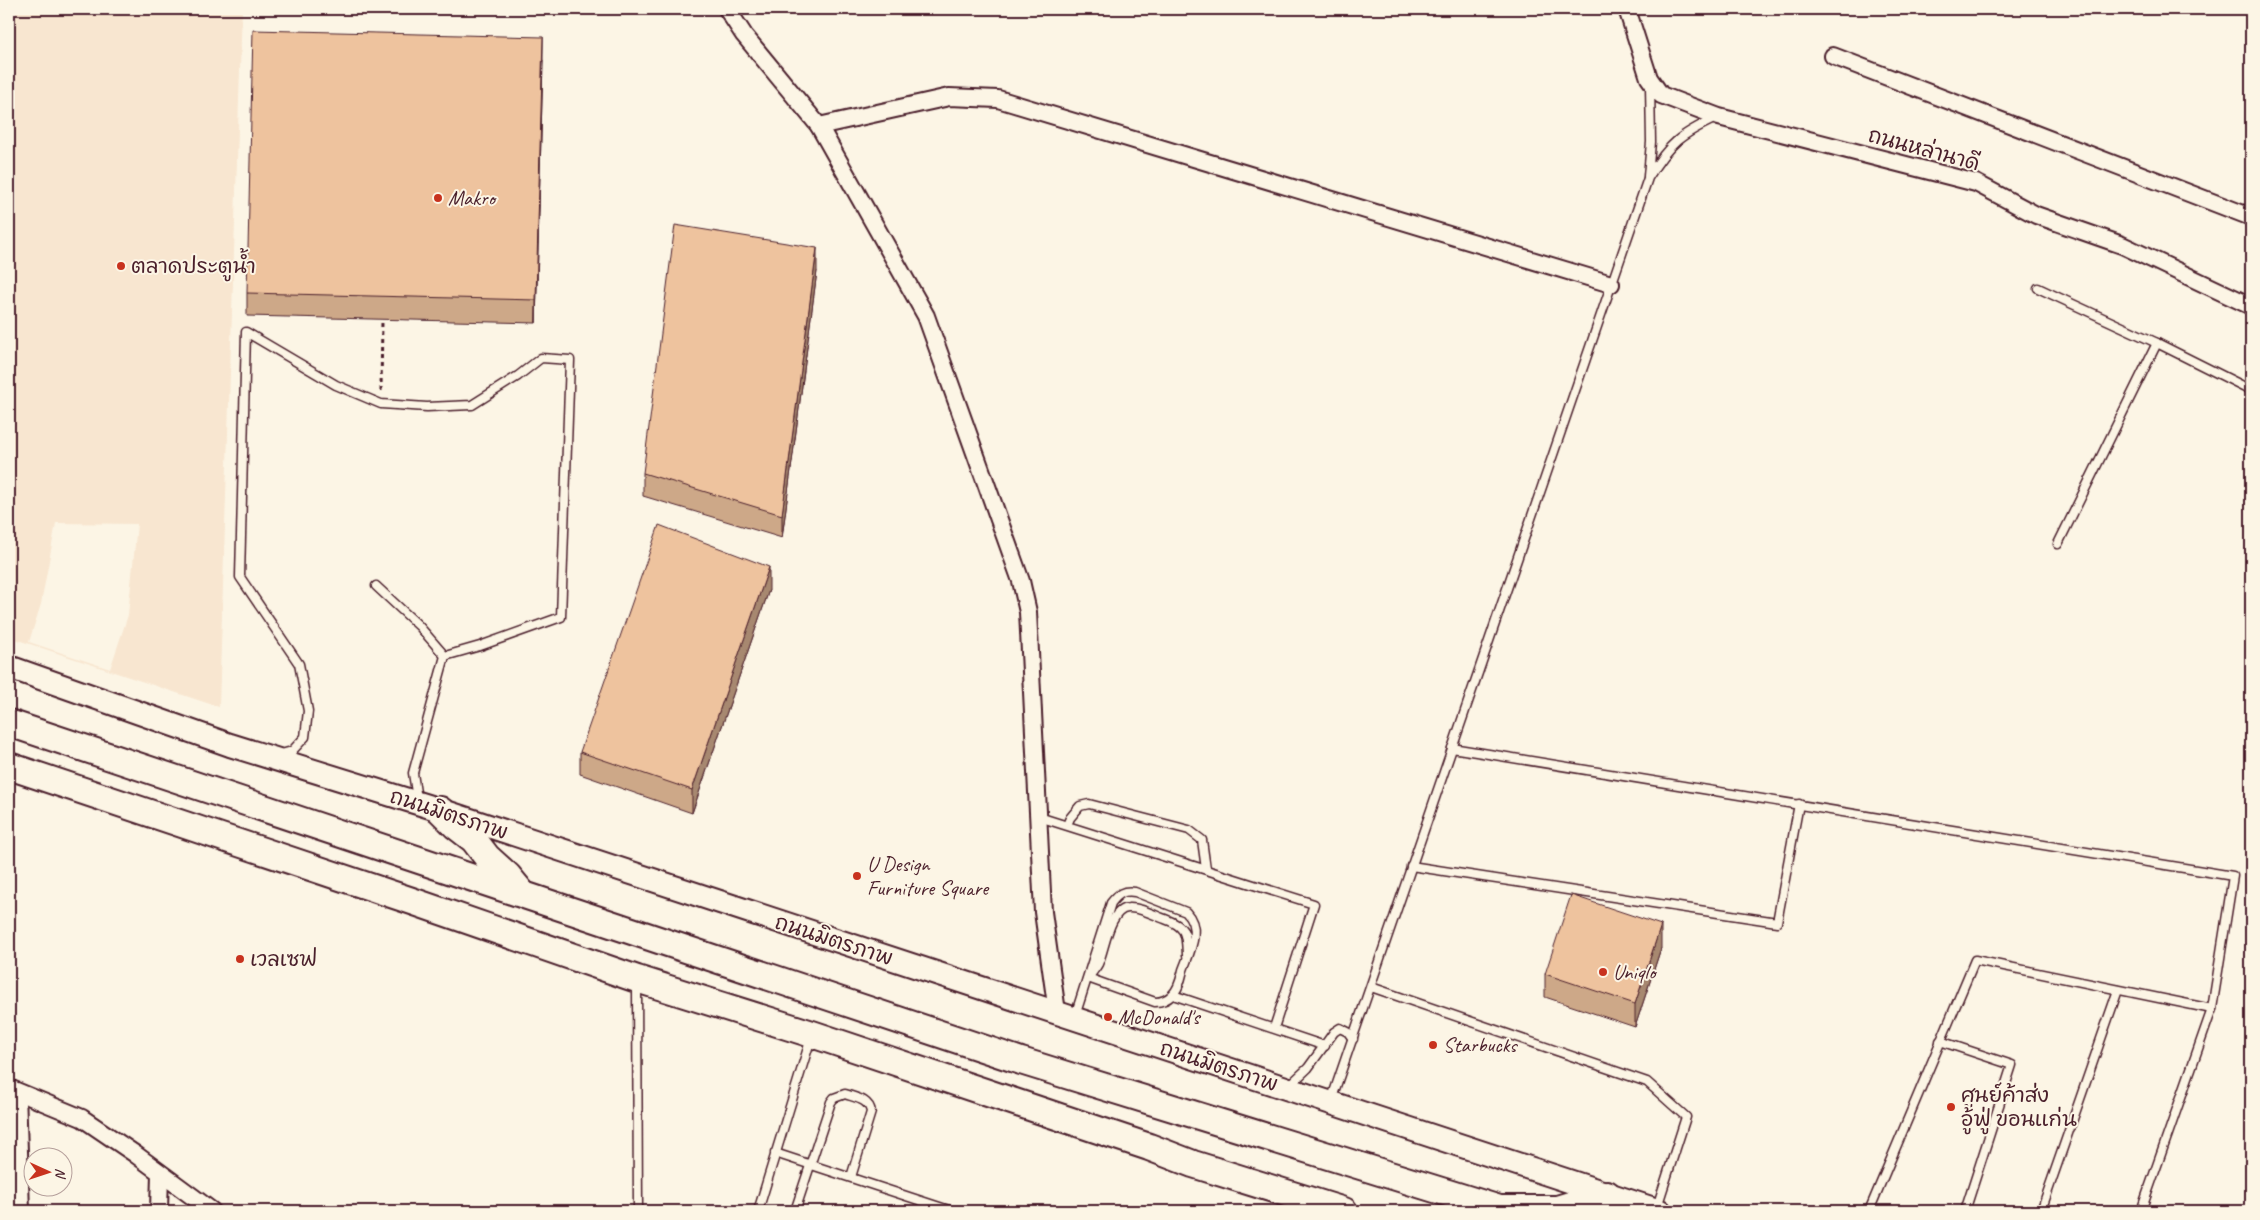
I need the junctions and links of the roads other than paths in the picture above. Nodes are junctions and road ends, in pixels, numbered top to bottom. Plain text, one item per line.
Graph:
1 (727, 9) edge
2 (1627, 9) edge
3 (1833, 56) dead end
4 (1649, 78) junction
5 (1720, 117) junction
6 (819, 126) junction
7 (1648, 178) junction
8 (2251, 217) edge
9 (1611, 284) junction
10 (2038, 288) dead end
11 (2251, 306) edge
12 (2157, 343) junction
13 (2251, 390) edge
14 (2058, 544) dead end
15 (376, 586) dead end
16 (445, 656) junction
17 (9, 667) edge
18 (9, 724) edge
19 (1452, 748) junction
20 (267, 756) junction
21 (9, 766) edge
22 (1799, 804) junction
23 (429, 806) junction
24 (1039, 817) junction
25 (1067, 825) junction
26 (1411, 866) junction
27 (1206, 870) junction
28 (523, 894) junction
29 (1187, 961) junction
30 (1088, 978) junction
31 (637, 979) junction
32 (1371, 987) junction
33 (2118, 990) junction
34 (1173, 995) junction
35 (2212, 1009) junction
36 (1066, 1015) junction
37 (1274, 1028) junction
38 (812, 1034) junction
39 (1353, 1039) junction
40 (1940, 1041) junction
41 (1325, 1046) junction
42 (1286, 1088) junction
43 (13, 1090) edge
44 (1330, 1103) junction
45 (776, 1153) junction
46 (811, 1165) junction
47 (160, 1173) junction
48 (851, 1177) junction
49 (1607, 1194) junction
50 (1502, 1210) edge
51 (21, 1211) edge
52 (160, 1211) edge
53 (212, 1211) edge
54 (638, 1211) edge
55 (758, 1211) edge
56 (795, 1211) edge
57 (952, 1211) edge
58 (1344, 1211) edge
59 (1658, 1211) edge
60 (1869, 1211) edge
61 (1965, 1211) edge
62 (2041, 1211) edge
63 (2141, 1211) edge

1 - 6 street
2 - 4 street, ถนนหล่านาดี
3 - 8 street
4 - 5 street, ถนนหล่านาดี
4 - 7 lane
5 - 7 lane
5 - 11 street, ถนนหล่านาดี
6 - 9 street
6 - 24 street
7 - 9 lane
9 - 19 lane
10 - 12 lane
12 - 13 lane
12 - 14 lane
15 - 16 lane
16 - 20 lane
16 - 23 lane
17 - 20 main road, ถนนมิตรภาพ
18 - 28 main road
19 - 22 lane
19 - 26 lane
20 - 23 main road, ถนนมิตรภาพ
21 - 31 main road
22 - 26 lane
22 - 35 lane
23 - 28 main road
23 - 36 main road, ถนนมิตรภาพ
24 - 25 lane
24 - 36 street
25 - 27 lane
25 - 27 lane
26 - 32 lane
27 - 37 lane
28 - 50 main road
29 - 30 lane
29 - 30 lane
29 - 34 lane
30 - 34 lane
30 - 36 lane
31 - 38 main road
31 - 54 lane
32 - 39 lane
32 - 59 lane
33 - 35 lane
33 - 40 lane
33 - 62 lane
34 - 37 lane
35 - 63 lane
36 - 42 main road, ถนนมิตรภาพ
37 - 41 lane
38 - 45 lane
38 - 58 main road
39 - 41 lane
39 - 44 lane
40 - 60 lane
40 - 61 lane
41 - 42 lane
42 - 44 main road, ถนนมิตรภาพ
43 - 47 street
43 - 51 street
44 - 49 main road, ถนนมิตรภาพ
45 - 46 lane
45 - 55 lane
46 - 48 lane
46 - 48 lane
46 - 56 lane
47 - 52 street
47 - 53 street
48 - 57 lane
49 - 50 main road
49 - 59 main road, ถนนมิตรภาพ

